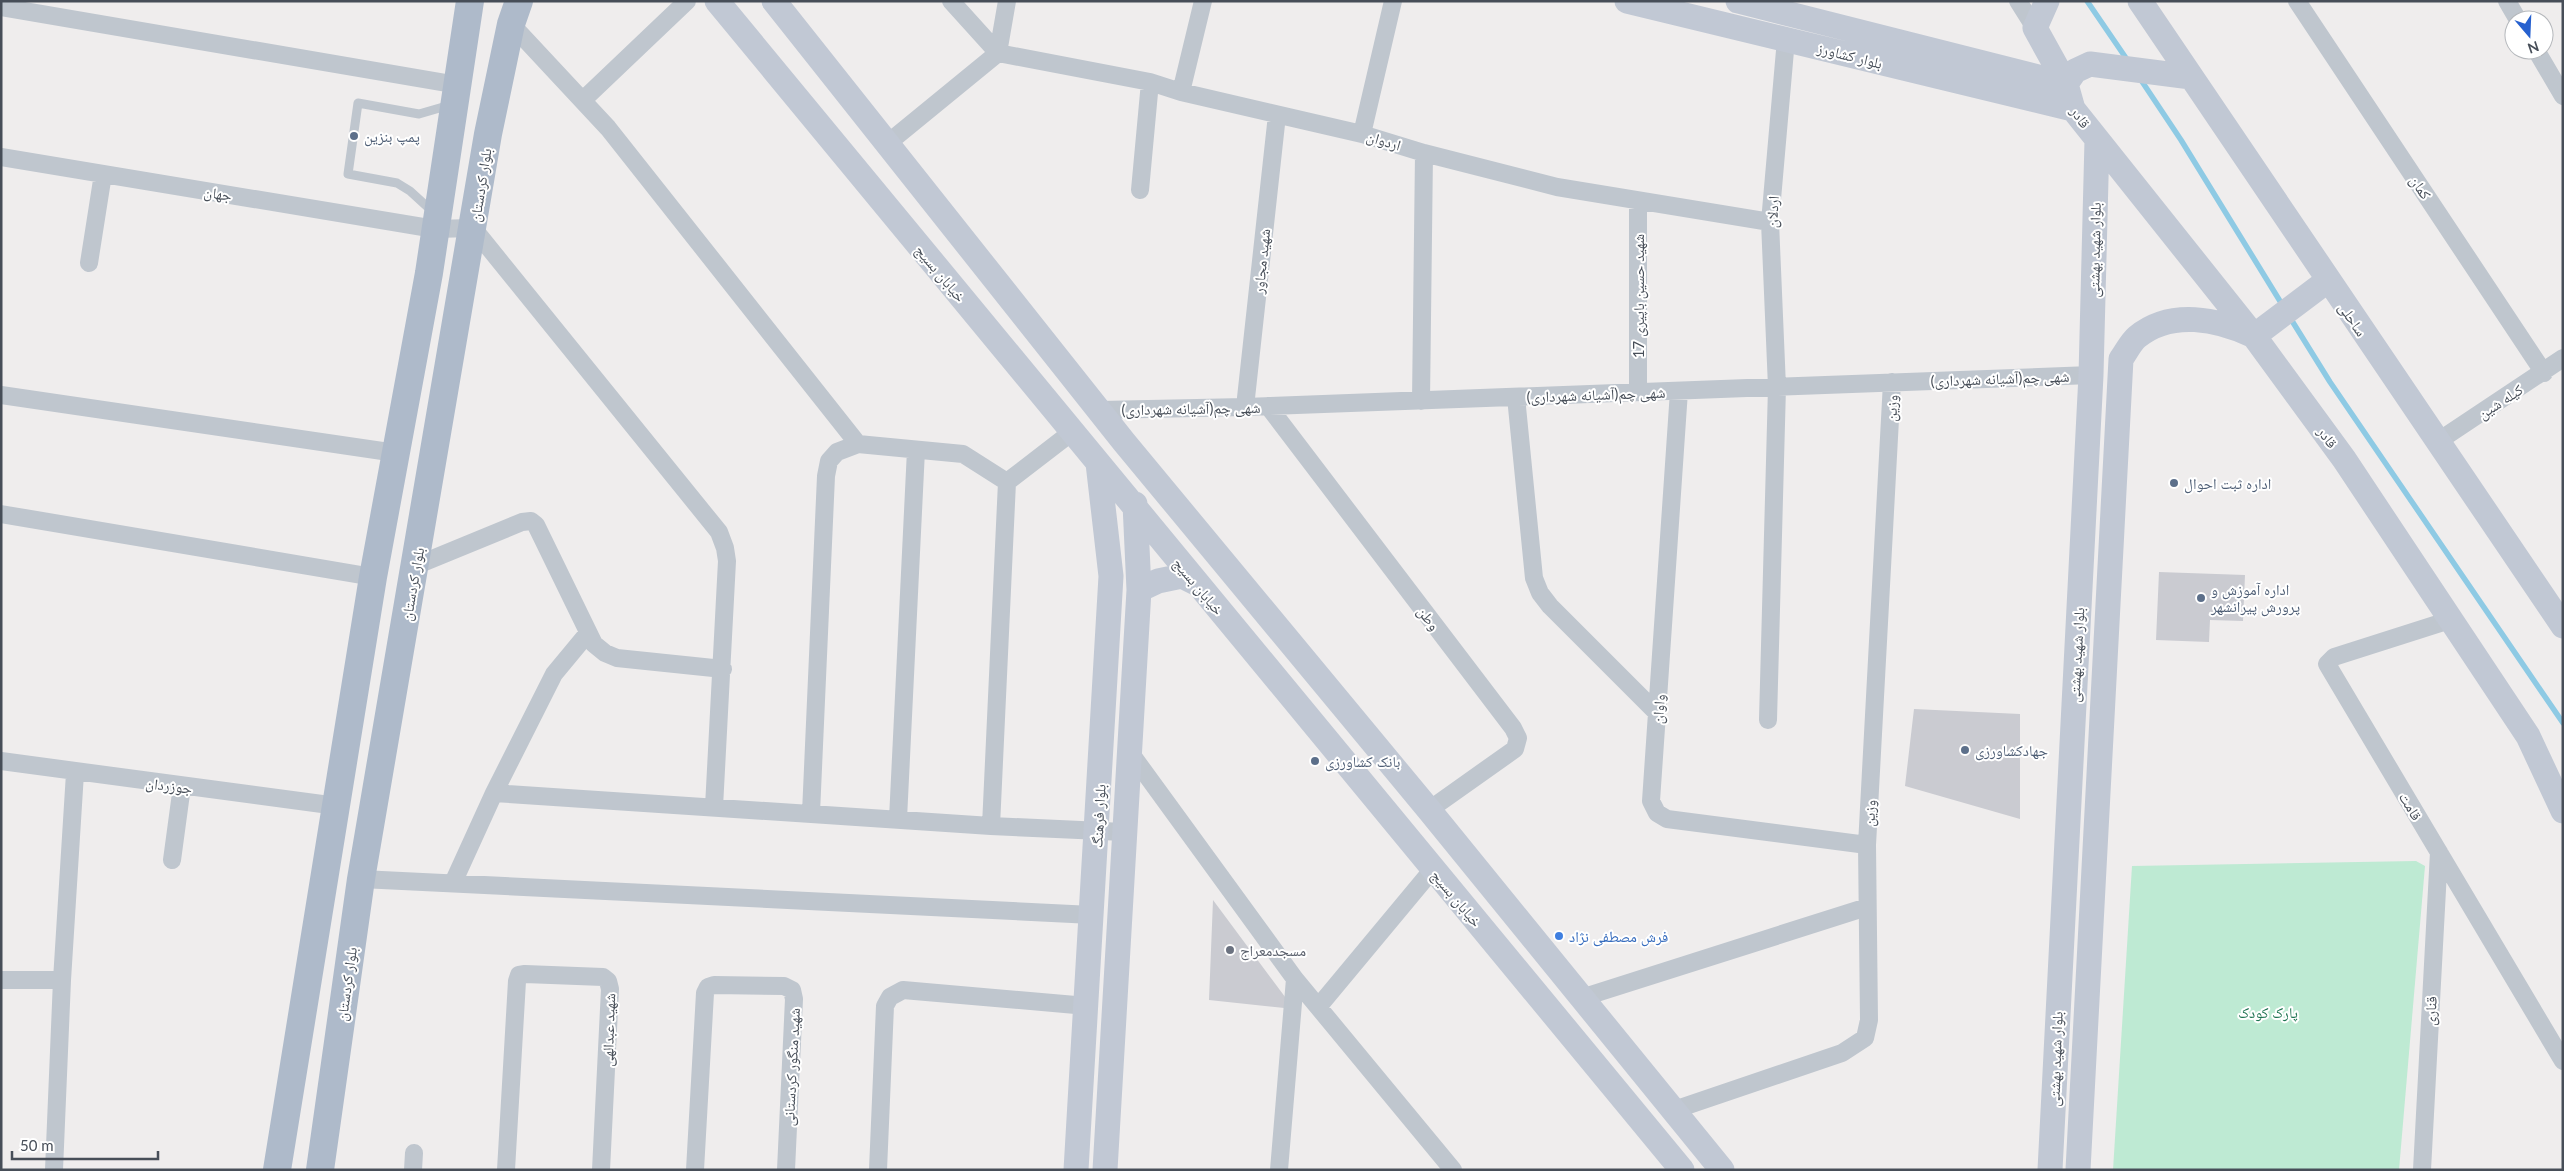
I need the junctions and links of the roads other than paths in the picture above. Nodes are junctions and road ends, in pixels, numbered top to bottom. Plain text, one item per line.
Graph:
1 (470, 1) edge
2 (687, 1) edge
3 (717, 1) edge
4 (774, 1) edge
5 (951, 1) edge
6 (1007, 1) edge
7 (1203, 1) edge
8 (1393, 1) edge
9 (1627, 1) edge
10 (1738, 1) edge
11 (2018, 1) edge
12 (2297, 1) edge
13 (2143, 6) edge
14 (1, 7) edge
15 (515, 12) edge
16 (2041, 14) edge
17 (1786, 38) junction
18 (998, 53) junction
19 (2542, 60) edge
20 (2191, 77) junction
21 (1150, 82) junction
22 (2066, 84) junction
23 (1181, 92) junction
24 (457, 95) junction
25 (2563, 96) edge
26 (583, 100) junction
27 (2073, 109) junction
28 (1277, 115) junction
29 (1362, 134) junction
30 (2098, 140) junction
31 (888, 143) junction
32 (1424, 153) junction
33 (1, 157) edge
34 (104, 174) junction
35 (1140, 190) dead end
36 (1638, 201) junction
37 (1770, 222) junction
38 (436, 223) junction
39 (473, 228) junction
40 (89, 263) dead end
41 (2327, 281) junction
42 (1004, 290) junction
43 (975, 314) junction
44 (2260, 331) junction
45 (2563, 358) edge
46 (2544, 373) junction
47 (2091, 375) junction
48 (1892, 382) junction
49 (1777, 387) junction
50 (1679, 391) junction
51 (1638, 392) junction
52 (1, 394) edge
53 (1516, 397) junction
54 (1421, 401) junction
55 (1268, 406) junction
56 (1245, 407) junction
57 (1100, 410) junction
58 (1072, 432) junction
59 (2437, 442) junction
60 (858, 444) junction
61 (916, 450) junction
62 (2087, 452) junction
63 (396, 453) junction
64 (2116, 454) junction
65 (1098, 463) junction
66 (1007, 482) junction
67 (1160, 484) junction
68 (1133, 506) junction
69 (1, 514) edge
70 (415, 566) junction
71 (1111, 576) junction
72 (373, 578) junction
73 (1139, 584) junction
74 (1198, 584) junction
75 (2078, 606) junction
76 (2108, 610) junction
77 (2450, 620) junction
78 (2563, 626) edge
79 (588, 633) junction
80 (722, 669) junction
81 (1657, 713) junction
82 (1768, 720) dead end
83 (1129, 751) junction
84 (1, 761) edge
85 (75, 773) junction
86 (182, 786) junction
87 (494, 793) junction
88 (337, 806) junction
89 (714, 807) junction
90 (1429, 810) junction
91 (2563, 811) edge
92 (811, 813) junction
93 (898, 819) junction
94 (992, 826) junction
95 (1097, 832) junction
96 (1124, 832) junction
97 (1868, 845) junction
98 (2439, 852) junction
99 (172, 860) dead end
100 (1433, 869) junction
101 (361, 879) junction
102 (453, 883) junction
103 (2064, 883) junction
104 (2093, 884) junction
105 (1867, 907) junction
106 (1092, 915) junction
107 (1295, 979) junction
108 (1, 980) edge
109 (62, 980) junction
110 (1581, 998) junction
111 (1087, 1006) junction
112 (1319, 1006) junction
113 (2563, 1062) edge
114 (1674, 1110) junction
115 (54, 1170) edge
116 (277, 1170) edge
117 (320, 1170) edge
118 (506, 1170) edge
119 (600, 1170) edge
120 (694, 1170) edge
121 (786, 1170) edge
122 (878, 1170) edge
123 (1076, 1170) edge
124 (1104, 1170) edge
125 (1279, 1170) edge
126 (1453, 1170) edge
127 (1682, 1170) edge
128 (1722, 1170) edge
129 (2050, 1170) edge
130 (2078, 1170) edge
131 (2422, 1170) edge

1 - 24 main road
2 - 26 street
3 - 43 main road, خیابان بسیج
4 - 31 main road
5 - 18 street
6 - 18 street
7 - 23 street
8 - 29 street
9 - 17 main road, بلوار کشاورز
10 - 22 main road, بلوار کشاورز
11 - 16 street
12 - 46 street, کمان
13 - 20 main road, ساحلی
14 - 24 street
15 - 26 street
15 - 39 main road, بلوار کردستان
16 - 22 main road, قادر
17 - 27 main road, بلوار کشاورز
17 - 37 street, اردلان
18 - 21 street, اردوان
18 - 31 street
19 - 25 street
20 - 22 main road
20 - 41 main road, ساحلی
21 - 23 street, اردوان
21 - 35 street
22 - 27 main road, قادر
23 - 28 street, اردوان
24 - 38 main road
24 - 38 lane
26 - 60 street
27 - 30 main road, قادر
28 - 29 street, اردوان
28 - 56 street, شهید مجاور
29 - 32 street, اردوان
30 - 44 main road, قادر
30 - 47 main road, بلوار شهید بهشتی
31 - 42 main road
32 - 36 street, اردوان
32 - 54 street
33 - 34 street, جهان
34 - 38 street, جهان
34 - 40 street
36 - 37 street, اردوان
36 - 51 street, شهید حسین باپیری 17
37 - 49 street, اردلان
38 - 39 street, جهان
38 - 63 main road
39 - 70 main road, بلوار کردستان
39 - 80 street
41 - 44 main road
41 - 59 main road, ساحلی
42 - 43 main road
42 - 57 main road
43 - 58 main road, خیابان بسیج
44 - 64 main road, بلوار شهید بهشتی
44 - 77 main road, قادر
45 - 46 street, کیله شین
46 - 59 street, کیله شین
47 - 48 street, شهی چم(آشیانه شهرداری)
47 - 62 main road, بلوار شهید بهشتی
48 - 49 street, شهی چم(آشیانه شهرداری)
48 - 97 street, وزین
49 - 50 street, شهی چم(آشیانه شهرداری)
49 - 82 street, اردلان
50 - 51 street, شهی چم(آشیانه شهرداری)
50 - 81 street, واوان
51 - 53 street, شهی چم(آشیانه شهرداری)
52 - 63 street
53 - 54 street, شهی چم(آشیانه شهرداری)
53 - 81 street
54 - 55 street, شهی چم(آشیانه شهرداری)
55 - 56 street, شهی چم(آشیانه شهرداری)
55 - 90 street, وطن
56 - 57 street, شهی چم(آشیانه شهرداری)
57 - 67 main road
58 - 65 main road, خیابان بسیج
58 - 66 street
59 - 78 main road, ساحلی
60 - 61 street
60 - 92 street
61 - 66 street
61 - 93 street
62 - 64 main road
62 - 75 main road, بلوار شهید بهشتی
63 - 72 main road
64 - 76 main road, بلوار شهید بهشتی
65 - 68 main road, خیابان بسیج
65 - 71 main road, بلوار فرهنگ
66 - 94 street
67 - 68 main road
67 - 90 main road
68 - 73 main road, بلوار فرهنگ
68 - 74 main road, خیابان بسیج
69 - 72 street
70 - 79 street
70 - 101 main road, بلوار کردستان
71 - 73 main road
71 - 95 main road, بلوار فرهنگ
72 - 88 main road
73 - 74 main road
73 - 83 main road, بلوار فرهنگ
74 - 100 main road, خیابان بسیج
75 - 76 main road
75 - 103 main road, بلوار شهید بهشتی
76 - 104 main road, بلوار شهید بهشتی
77 - 91 main road, قادر
77 - 98 street, قامت
79 - 80 street
79 - 87 street
80 - 89 street
81 - 97 street, واوان
83 - 96 main road, بلوار فرهنگ
83 - 107 street
84 - 85 street, جوزردان
85 - 86 street, جوزردان
85 - 109 street
86 - 88 street, جوزردان
86 - 99 street
87 - 89 street
87 - 102 street
88 - 116 main road
89 - 92 street
90 - 110 main road
92 - 93 street
93 - 94 street
94 - 95 street
95 - 96 street
95 - 106 main road, بلوار فرهنگ
96 - 124 main road, بلوار فرهنگ
97 - 105 street, وزین
98 - 113 street, قامت
98 - 131 street, قناری
100 - 112 street
100 - 127 main road, خیابان بسیج
101 - 102 street
101 - 117 main road, بلوار کردستان
102 - 106 street
103 - 104 main road
103 - 129 main road, بلوار شهید بهشتی
104 - 130 main road, بلوار شهید بهشتی
105 - 110 street
105 - 114 street, وزین
106 - 111 main road, بلوار فرهنگ
107 - 112 street
107 - 125 street
108 - 109 street
109 - 115 street
110 - 114 main road
111 - 122 street
111 - 123 main road, بلوار فرهنگ
112 - 126 street
114 - 128 main road
118 - 119 street, شهید عبدالهی
120 - 121 street, شهید منگور کردستانی

